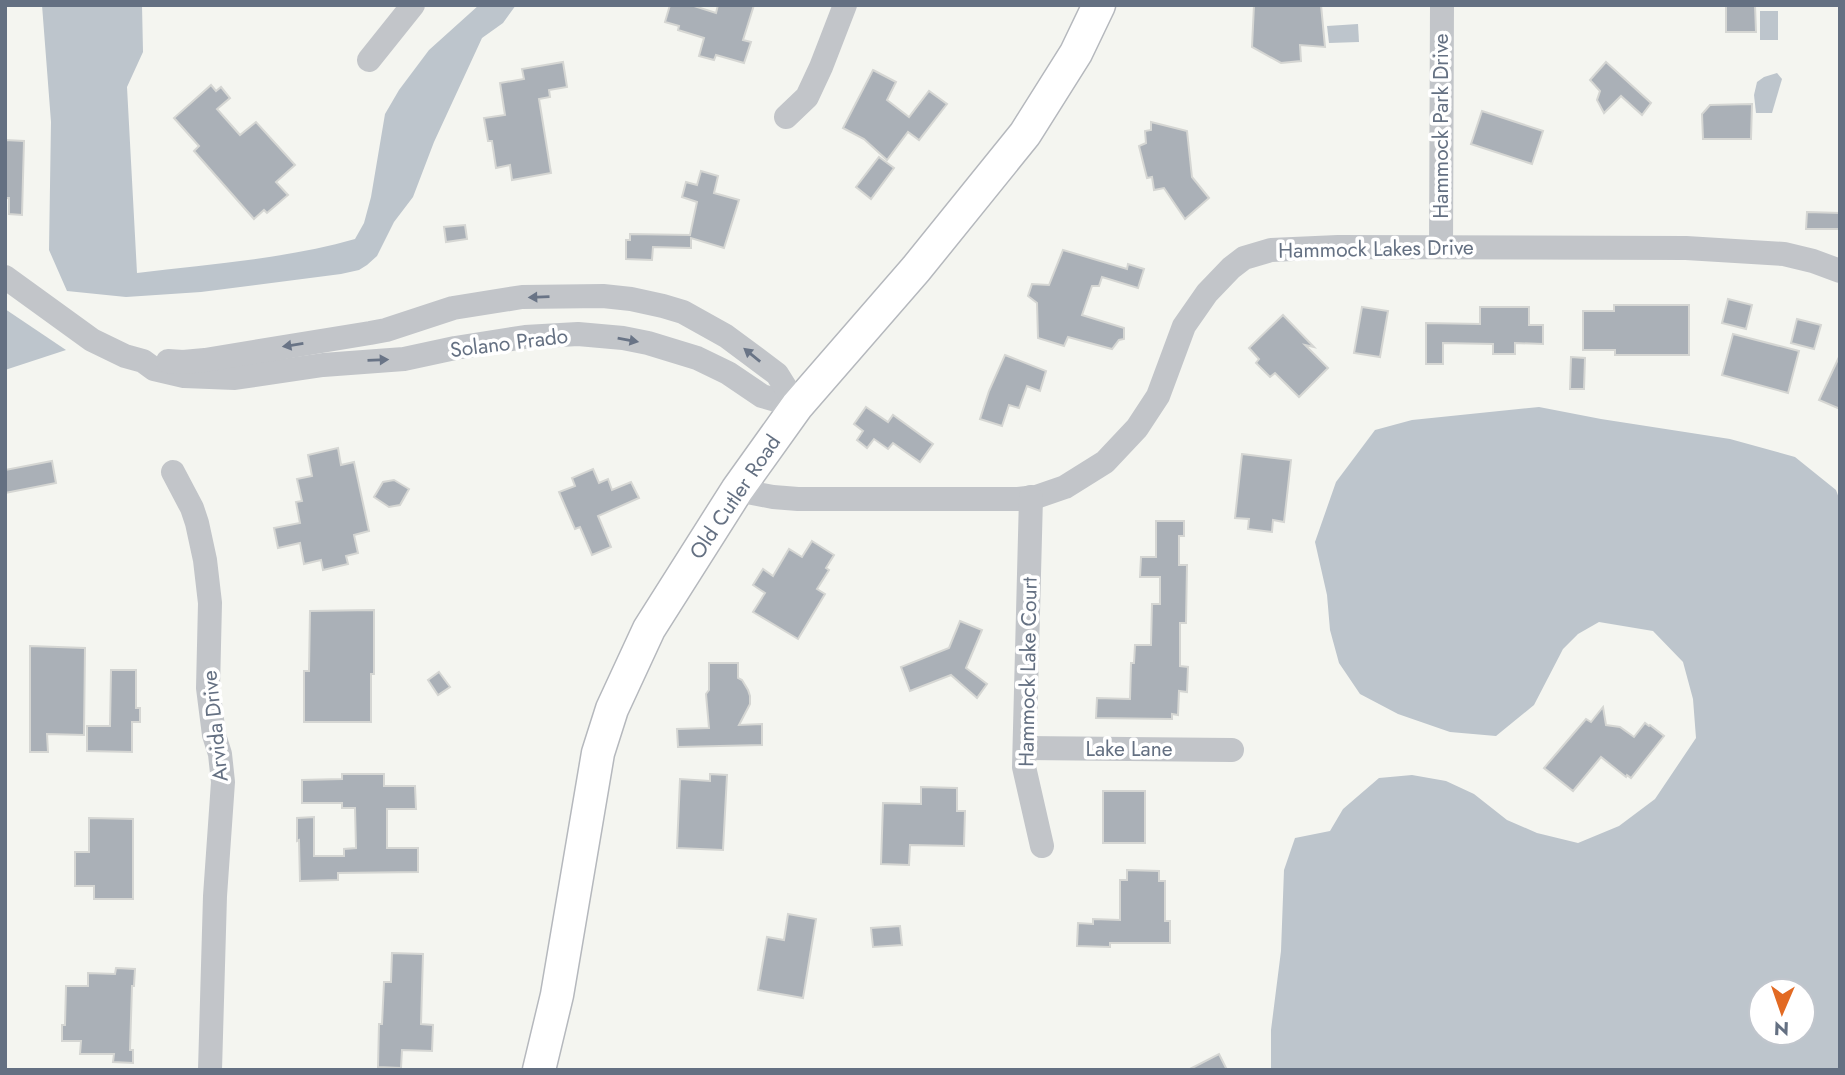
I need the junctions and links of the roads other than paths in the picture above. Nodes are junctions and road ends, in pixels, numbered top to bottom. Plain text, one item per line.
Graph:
1 (413, 5) edge
2 (845, 5) edge
3 (1099, 5) edge
4 (1441, 5) edge
5 (369, 60) dead end
6 (786, 117) dead end
7 (1441, 247) junction
8 (1840, 271) edge
9 (5, 277) edge
10 (582, 296) junction
11 (578, 334) junction
12 (338, 338) junction
13 (340, 363) junction
14 (234, 366) junction
15 (797, 405) junction
16 (173, 472) dead end
17 (737, 490) junction
18 (1031, 498) junction
19 (1025, 748) junction
20 (1233, 750) dead end
21 (1042, 846) dead end
22 (210, 1070) edge
23 (539, 1070) edge

1 - 5 street
2 - 6 street
3 - 15 main road, Old Cutler Road
4 - 7 street, Hammock Park Drive
7 - 8 street, Hammock Lakes Drive
7 - 18 street, Hammock Lakes Drive
9 - 14 street, Solano Prado
10 - 11 street
10 -> 12 street, Solano Prado
15 -> 10 street, Solano Prado
13 -> 11 street, Solano Prado
11 -> 15 street, Solano Prado
12 - 13 street
12 -> 14 street, Solano Prado
13 - 14 street, Solano Prado
15 - 17 main road, Old Cutler Road
16 - 22 street, Arvida Drive
17 - 18 street, Hammock Lakes Drive
17 - 23 main road, Old Cutler Road
18 - 19 street, Hammock Lake Court
19 - 20 street, Lake Lane
19 - 21 street, Hammock Lake Court

